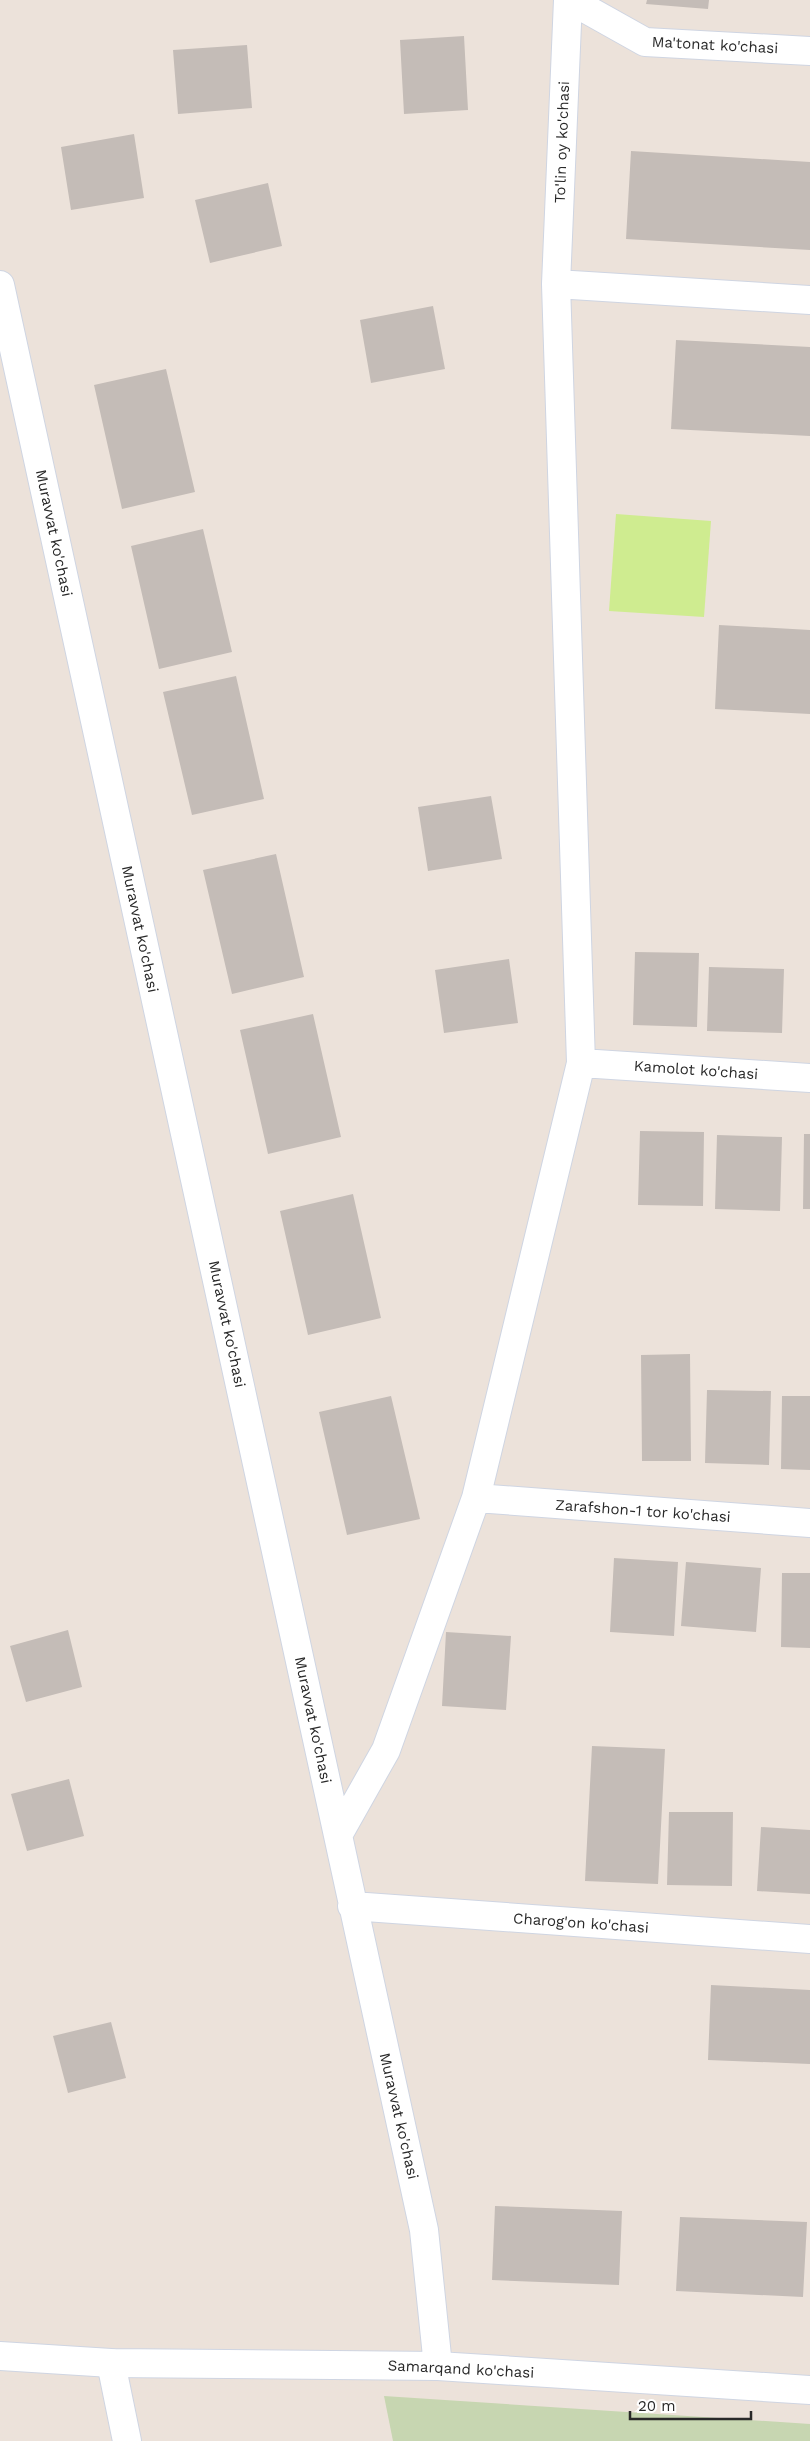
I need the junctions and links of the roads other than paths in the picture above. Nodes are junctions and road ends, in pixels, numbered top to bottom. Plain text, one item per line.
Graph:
1 (569, 0) edge
2 (810, 51) edge
3 (556, 284) junction
4 (0, 285) edge
5 (810, 300) edge
6 (581, 1063) junction
7 (810, 1078) edge
8 (476, 1498) junction
9 (810, 1523) edge
10 (338, 1835) junction
11 (352, 1906) junction
12 (810, 1939) edge
13 (0, 2356) edge
14 (111, 2363) junction
15 (438, 2366) junction
16 (810, 2390) edge
17 (127, 2441) edge

1 - 2 street, Ma'tonat ko'chasi
1 - 3 street, To'lin oy ko'chasi
3 - 5 street
3 - 6 street, To'lin oy ko'chasi
4 - 10 street, Muravvat ko'chasi
6 - 7 street, Kamolot ko'chasi
6 - 8 street, To'lin oy ko'chasi
8 - 9 street, Zarafshon-1 tor ko'chasi
8 - 10 street, To'lin oy ko'chasi
10 - 11 street, Muravvat ko'chasi
11 - 12 street, Charog'on ko'chasi
11 - 15 street, Muravvat ko'chasi
13 - 14 street, Samarqand ko'chasi
14 - 15 street, Samarqand ko'chasi
14 - 17 street
15 - 16 street, Samarqand ko'chasi

